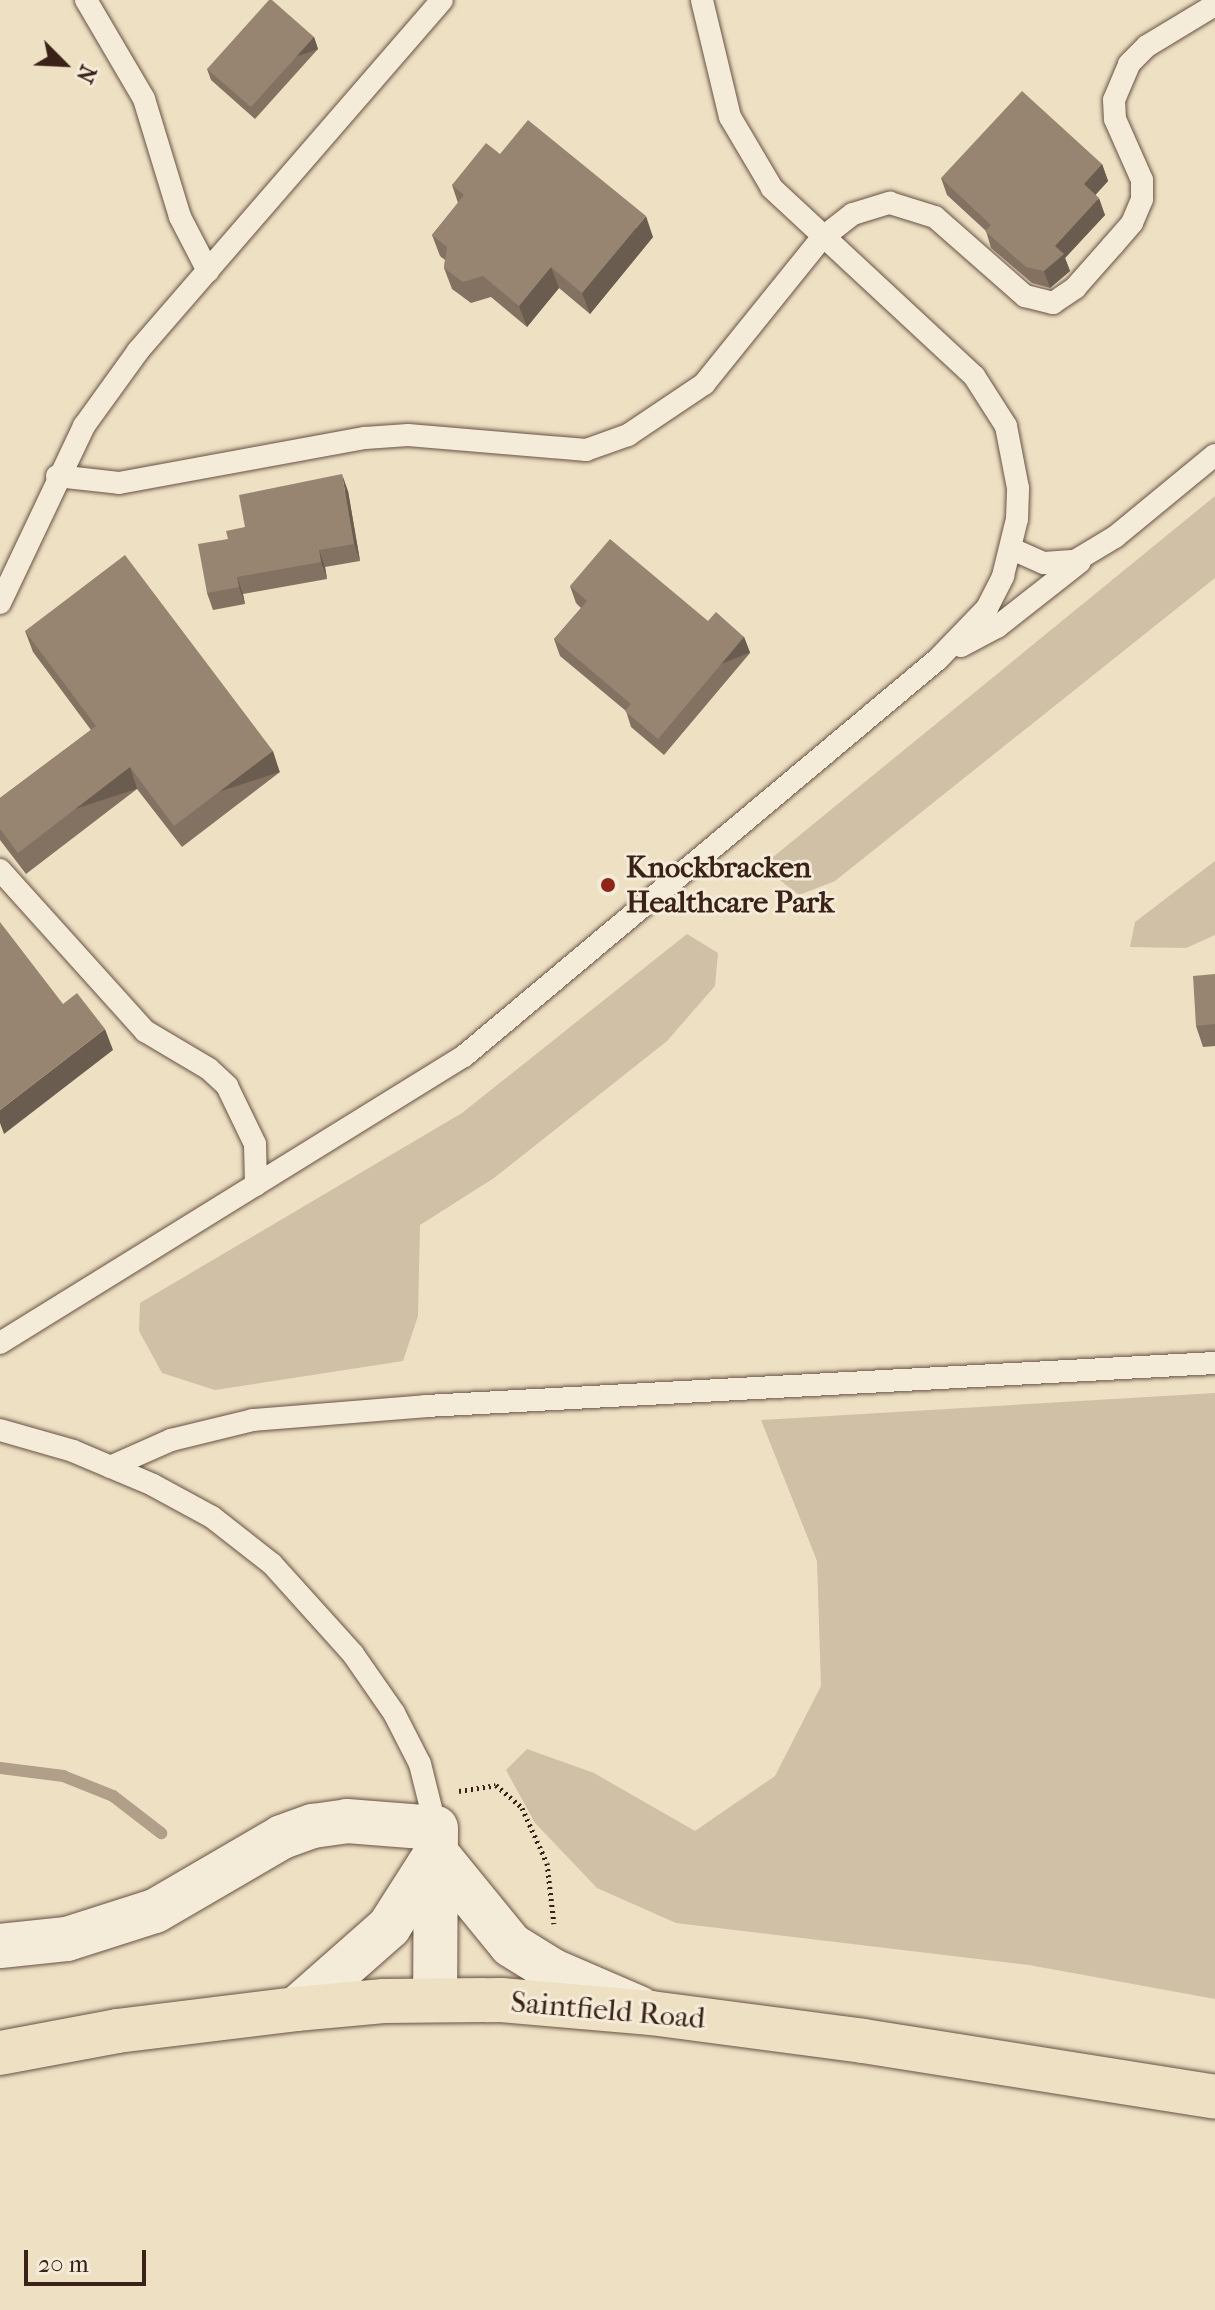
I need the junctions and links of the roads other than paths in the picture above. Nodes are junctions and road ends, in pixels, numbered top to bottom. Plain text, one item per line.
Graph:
1 (86, 0) edge
2 (442, 0) edge
3 (702, 0) edge
4 (1215, 5) edge
5 (822, 238) junction
6 (208, 271) junction
7 (1215, 455) edge
8 (57, 476) junction
9 (1012, 549) junction
10 (1090, 554) junction
11 (0, 603) edge
12 (938, 659) junction
13 (0, 870) edge
14 (256, 1185) junction
15 (0, 1343) edge
16 (1215, 1363) edge
17 (0, 1430) edge
18 (110, 1467) junction
19 (434, 1825) junction
20 (0, 1946) edge
21 (435, 2000) junction
22 (296, 2009) junction
23 (651, 2013) junction
24 (0, 2053) edge
25 (1215, 2097) edge

1 - 6 lane
2 - 6 lane
3 - 5 lane
4 - 5 lane
5 - 8 lane
5 - 9 lane
6 - 8 lane
7 - 10 lane
8 - 11 lane
9 - 10 lane
9 - 12 lane
10 - 12 lane
12 - 14 lane
13 - 14 lane
14 - 15 lane
16 - 18 lane
17 - 18 lane
18 - 19 lane
19 - 20 street
19 - 21 street
19 - 22 street
19 - 23 street
21 - 22 highway, Saintfield Road
21 - 23 highway, Saintfield Road
22 - 24 highway, Saintfield Road
23 - 25 highway, Saintfield Road

